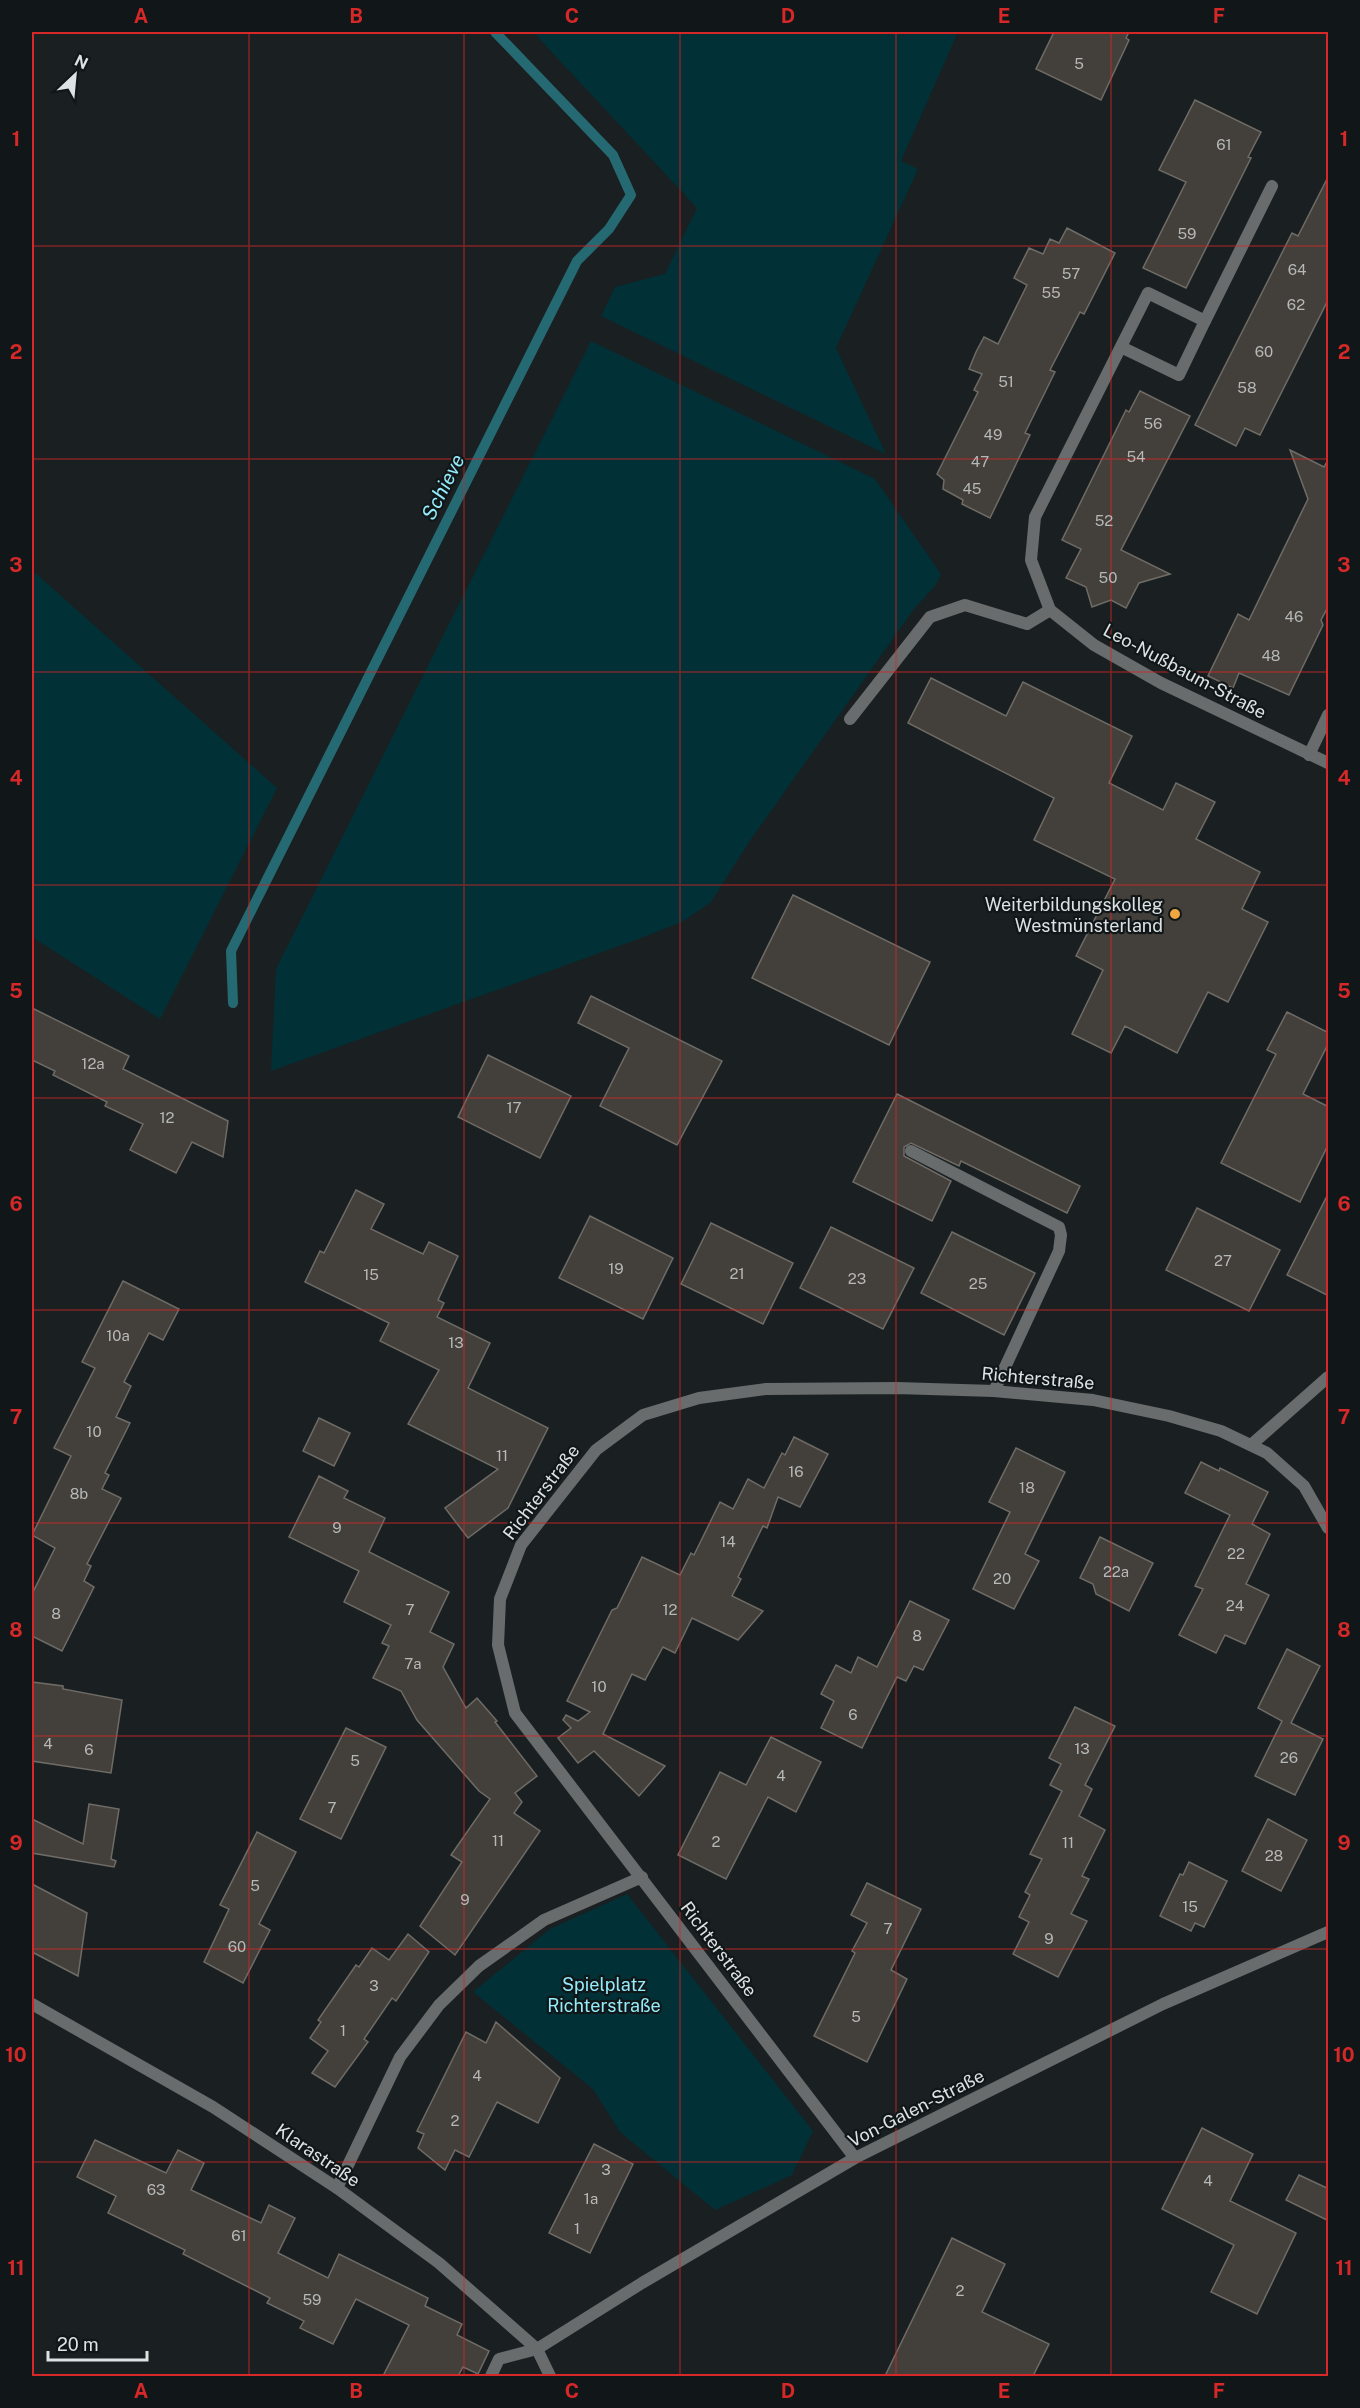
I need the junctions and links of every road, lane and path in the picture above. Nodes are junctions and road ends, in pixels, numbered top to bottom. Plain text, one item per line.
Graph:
1 (1272, 186) dead end
2 (1205, 321) junction
3 (1121, 347) junction
4 (1050, 610) junction
5 (1329, 715) edge
6 (850, 719) dead end
7 (1309, 755) junction
8 (1329, 763) edge
9 (911, 1151) dead end
10 (1329, 1377) edge
11 (994, 1391) junction
12 (1251, 1445) junction
13 (1329, 1528) edge
14 (642, 1877) junction
15 (1329, 1932) edge
16 (32, 2004) edge
17 (855, 2158) junction
18 (337, 2188) junction
19 (537, 2349) junction
20 (490, 2376) edge
21 (550, 2376) edge

1 - 2 street
2 - 3 street
2 - 3 street
3 - 4 street
4 - 6 street
4 - 7 street, Leo-Nußbaum-Straße
5 - 7 street
7 - 8 street, Leo-Nußbaum-Straße
9 - 11 street
10 - 12 street
11 - 12 street, Richterstraße
11 - 14 street, Richterstraße
12 - 13 street, Richterstraße
14 - 17 street, Richterstraße
14 - 18 street
15 - 17 street, Von-Galen-Straße
16 - 18 street, Klarastraße
17 - 19 street, Von-Galen-Straße
18 - 19 street, Klarastraße
19 - 20 street, Von-Galen-Straße
19 - 21 street, Klarastraße

